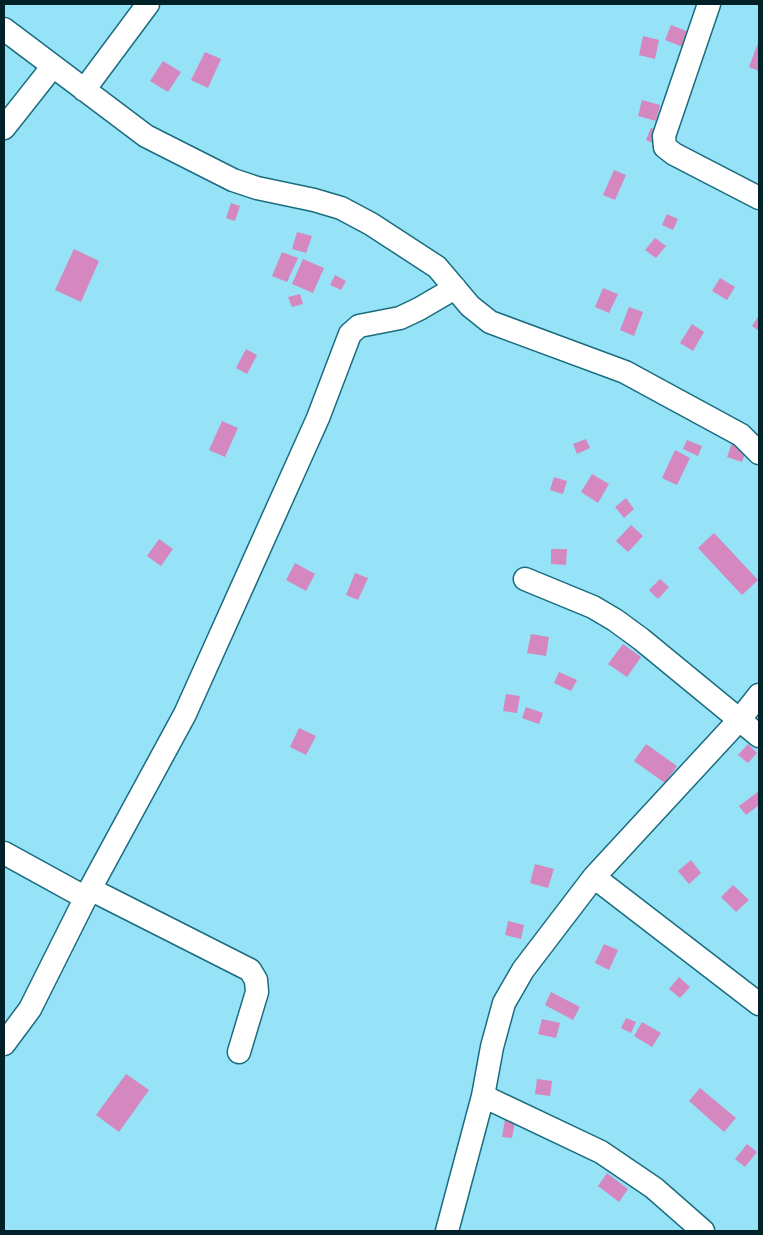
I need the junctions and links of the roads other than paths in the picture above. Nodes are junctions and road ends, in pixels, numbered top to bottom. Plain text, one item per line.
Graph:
1 (148, 4) edge
2 (710, 4) edge
3 (4, 29) edge
4 (52, 66) junction
5 (84, 90) junction
6 (4, 128) edge
7 (759, 198) edge
8 (455, 288) junction
9 (759, 453) edge
10 (525, 579) dead end
11 (759, 695) edge
12 (740, 719) junction
13 (759, 736) edge
14 (4, 853) edge
15 (594, 877) junction
16 (88, 894) junction
17 (759, 1004) edge
18 (4, 1044) edge
19 (239, 1052) dead end
20 (483, 1096) junction
21 (447, 1231) edge
22 (703, 1231) edge

1 - 5 street
2 - 7 street
3 - 4 street
4 - 5 street
4 - 6 street
5 - 8 street
8 - 9 street
8 - 16 street
10 - 12 street
11 - 12 street
12 - 13 street
12 - 15 street
14 - 16 street
15 - 17 street
15 - 20 street
16 - 18 street
16 - 19 street
20 - 21 street
20 - 22 street

